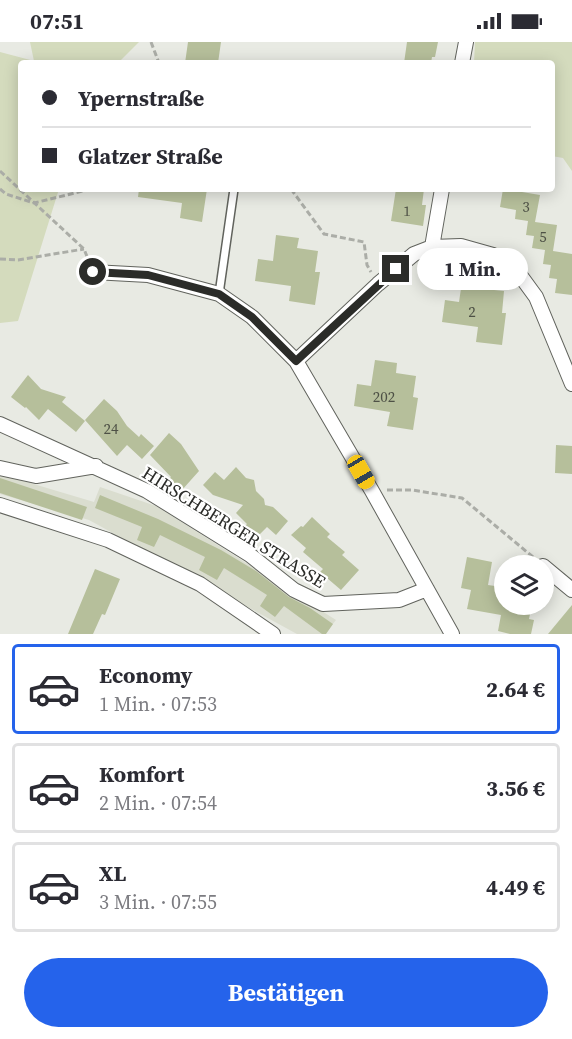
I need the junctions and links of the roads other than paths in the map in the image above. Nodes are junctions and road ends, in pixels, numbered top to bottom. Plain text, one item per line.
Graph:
1 (466, 42) edge
2 (463, 60) edge
3 (234, 192) edge
4 (441, 192) edge
5 (432, 247) junction
6 (93, 272) dead end
7 (219, 294) junction
8 (296, 361) junction
9 (572, 384) edge
10 (0, 424) edge
11 (96, 466) junction
12 (0, 468) edge
13 (0, 505) edge
14 (554, 575) edge
15 (427, 589) junction
16 (572, 590) edge
17 (273, 634) edge
18 (452, 634) edge

1 - 2 street
3 - 7 lane
4 - 5 street
5 - 8 street
5 - 9 street
6 - 7 street
7 - 8 street
8 - 15 street
10 - 11 street, HIRSCHBERGER STRASSE
11 - 12 street
11 - 15 street, HIRSCHBERGER STRASSE
13 - 17 street
14 - 16 street
15 - 18 street

